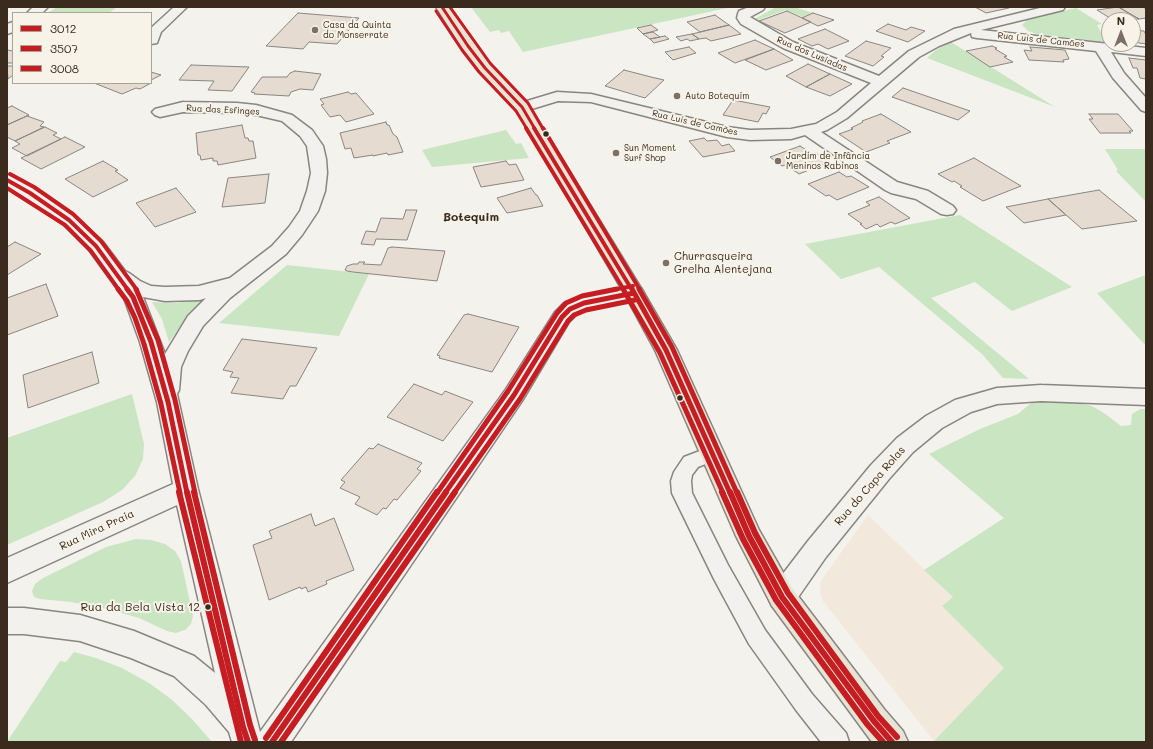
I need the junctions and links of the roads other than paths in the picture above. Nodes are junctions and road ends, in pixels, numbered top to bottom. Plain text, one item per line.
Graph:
1 (181, 7) edge
2 (442, 7) edge
3 (759, 7) edge
4 (1059, 7) edge
5 (959, 32) junction
6 (152, 40) edge
7 (1101, 47) edge
8 (1104, 52) edge
9 (881, 82) junction
10 (522, 106) junction
11 (1146, 107) edge
12 (160, 112) dead end
13 (809, 131) junction
14 (7, 180) edge
15 (947, 210) dead end
16 (252, 272) junction
17 (118, 275) junction
18 (634, 293) junction
19 (1146, 396) edge
20 (168, 402) junction
21 (713, 453) junction
22 (186, 489) junction
23 (7, 571) edge
24 (782, 597) junction
25 (7, 621) edge
26 (246, 734) edge
27 (272, 742) edge
28 (837, 742) edge
29 (892, 742) edge

1 - 6 street
2 - 10 main road
3 - 9 street, Rua dos Lusíadas
4 - 5 street, Rua Luís de Camões
5 - 7 street, Rua Luís de Camões
5 - 9 street, Rua Luís de Camões
8 - 11 street
9 - 13 street, Rua Luís de Camões
10 - 13 street, Rua Luís de Camões
10 - 18 main road
12 - 16 street, Rua das Esfinges
13 - 15 street
14 - 17 street
16 - 17 street, Rua das Esfinges
16 - 20 street, Rua das Esfinges
17 - 20 street
18 - 21 main road
18 - 27 street
19 - 24 street, Rua do Capa Rolas
20 - 22 street
21 - 24 main road
21 - 28 lane
22 - 23 street, Rua Mira Praia
22 - 26 street
24 - 29 main road
25 - 26 street

